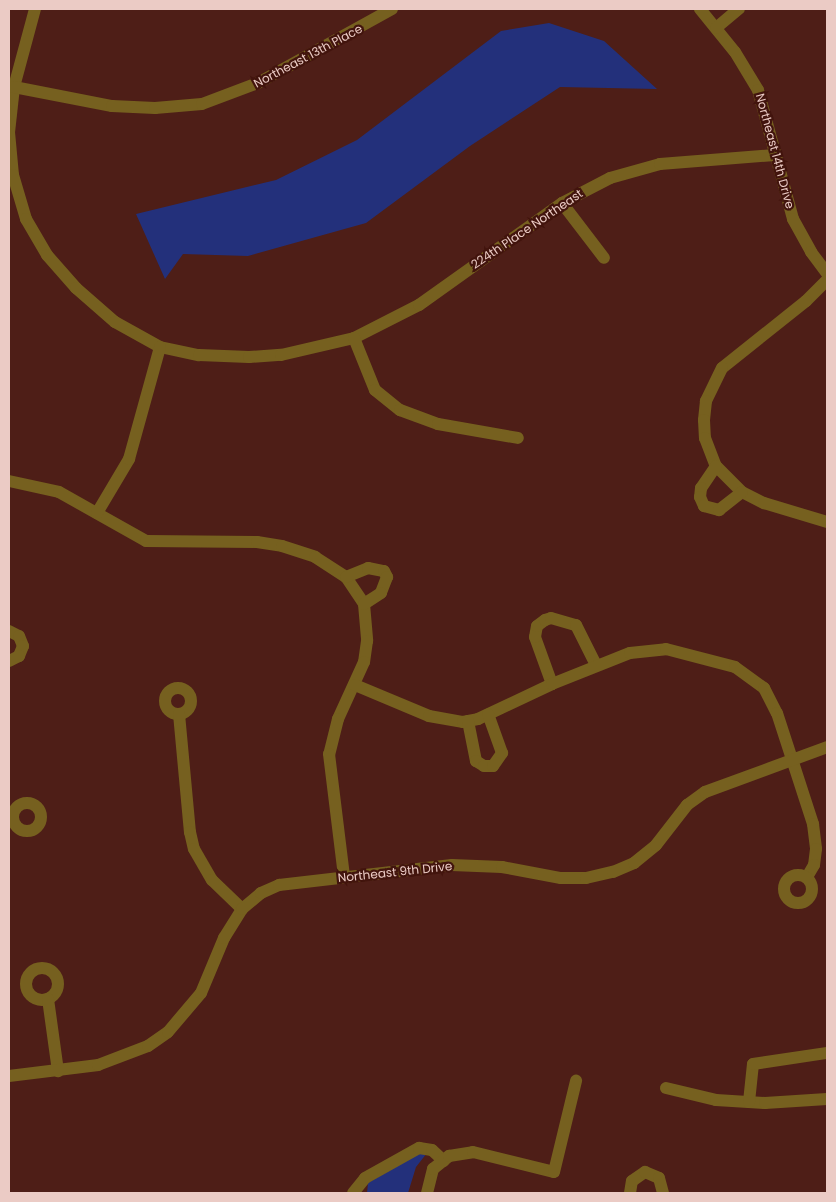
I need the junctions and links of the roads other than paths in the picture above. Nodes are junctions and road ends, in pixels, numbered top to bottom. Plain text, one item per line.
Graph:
1 (35, 9) edge
2 (392, 9) edge
3 (700, 9) edge
4 (739, 9) edge
5 (716, 28) junction
6 (14, 87) junction
7 (775, 155) junction
8 (562, 203) junction
9 (604, 258) dead end
10 (827, 273) edge
11 (827, 280) edge
12 (354, 338) junction
13 (160, 347) junction
14 (518, 438) dead end
15 (716, 466) junction
16 (9, 482) edge
17 (742, 492) junction
18 (97, 513) junction
19 (827, 522) edge
20 (346, 577) junction
21 (364, 604) junction
22 (9, 631) edge
23 (9, 661) edge
24 (596, 665) junction
25 (552, 684) junction
26 (355, 685) junction
27 (180, 714) dead end
28 (488, 714) junction
29 (468, 721) junction
30 (827, 747) edge
31 (793, 761) junction
32 (344, 876) junction
33 (807, 877) dead end
34 (242, 909) junction
35 (48, 999) dead end
36 (827, 1053) edge
37 (58, 1071) junction
38 (9, 1076) edge
39 (576, 1081) dead end
40 (666, 1088) dead end
41 (827, 1099) edge
42 (749, 1102) junction
43 (444, 1161) junction
44 (353, 1193) edge
45 (427, 1193) edge
46 (630, 1193) edge
47 (663, 1193) edge

1 - 6 street, 224th Place Northeast
2 - 6 street, Northeast 13th Place
3 - 5 street, Northeast 14th Drive
4 - 5 street
5 - 7 street, Northeast 14th Drive
6 - 13 street, 224th Place Northeast
7 - 8 street, 224th Place Northeast
7 - 10 street, Northeast 14th Drive
8 - 9 street
8 - 12 street, 224th Place Northeast
11 - 15 street
12 - 13 street, 224th Place Northeast
12 - 14 street
13 - 18 street
15 - 17 street
15 - 17 street
16 - 18 street
17 - 19 street
18 - 20 street
20 - 21 street
20 - 21 street
21 - 26 street
22 - 23 street
24 - 25 street
24 - 25 street
24 - 31 street
25 - 28 street
26 - 29 street
26 - 32 street
27 - 34 street
28 - 29 street
28 - 29 street
30 - 31 street, Northeast 9th Drive
31 - 32 street, Northeast 9th Drive
31 - 33 street
32 - 34 street, Northeast 9th Drive
34 - 37 street, Northeast 9th Drive
35 - 37 street
36 - 42 street
37 - 38 street, Northeast 9th Drive
39 - 43 street
40 - 42 street
41 - 42 street
43 - 44 street
43 - 45 street
46 - 47 street

